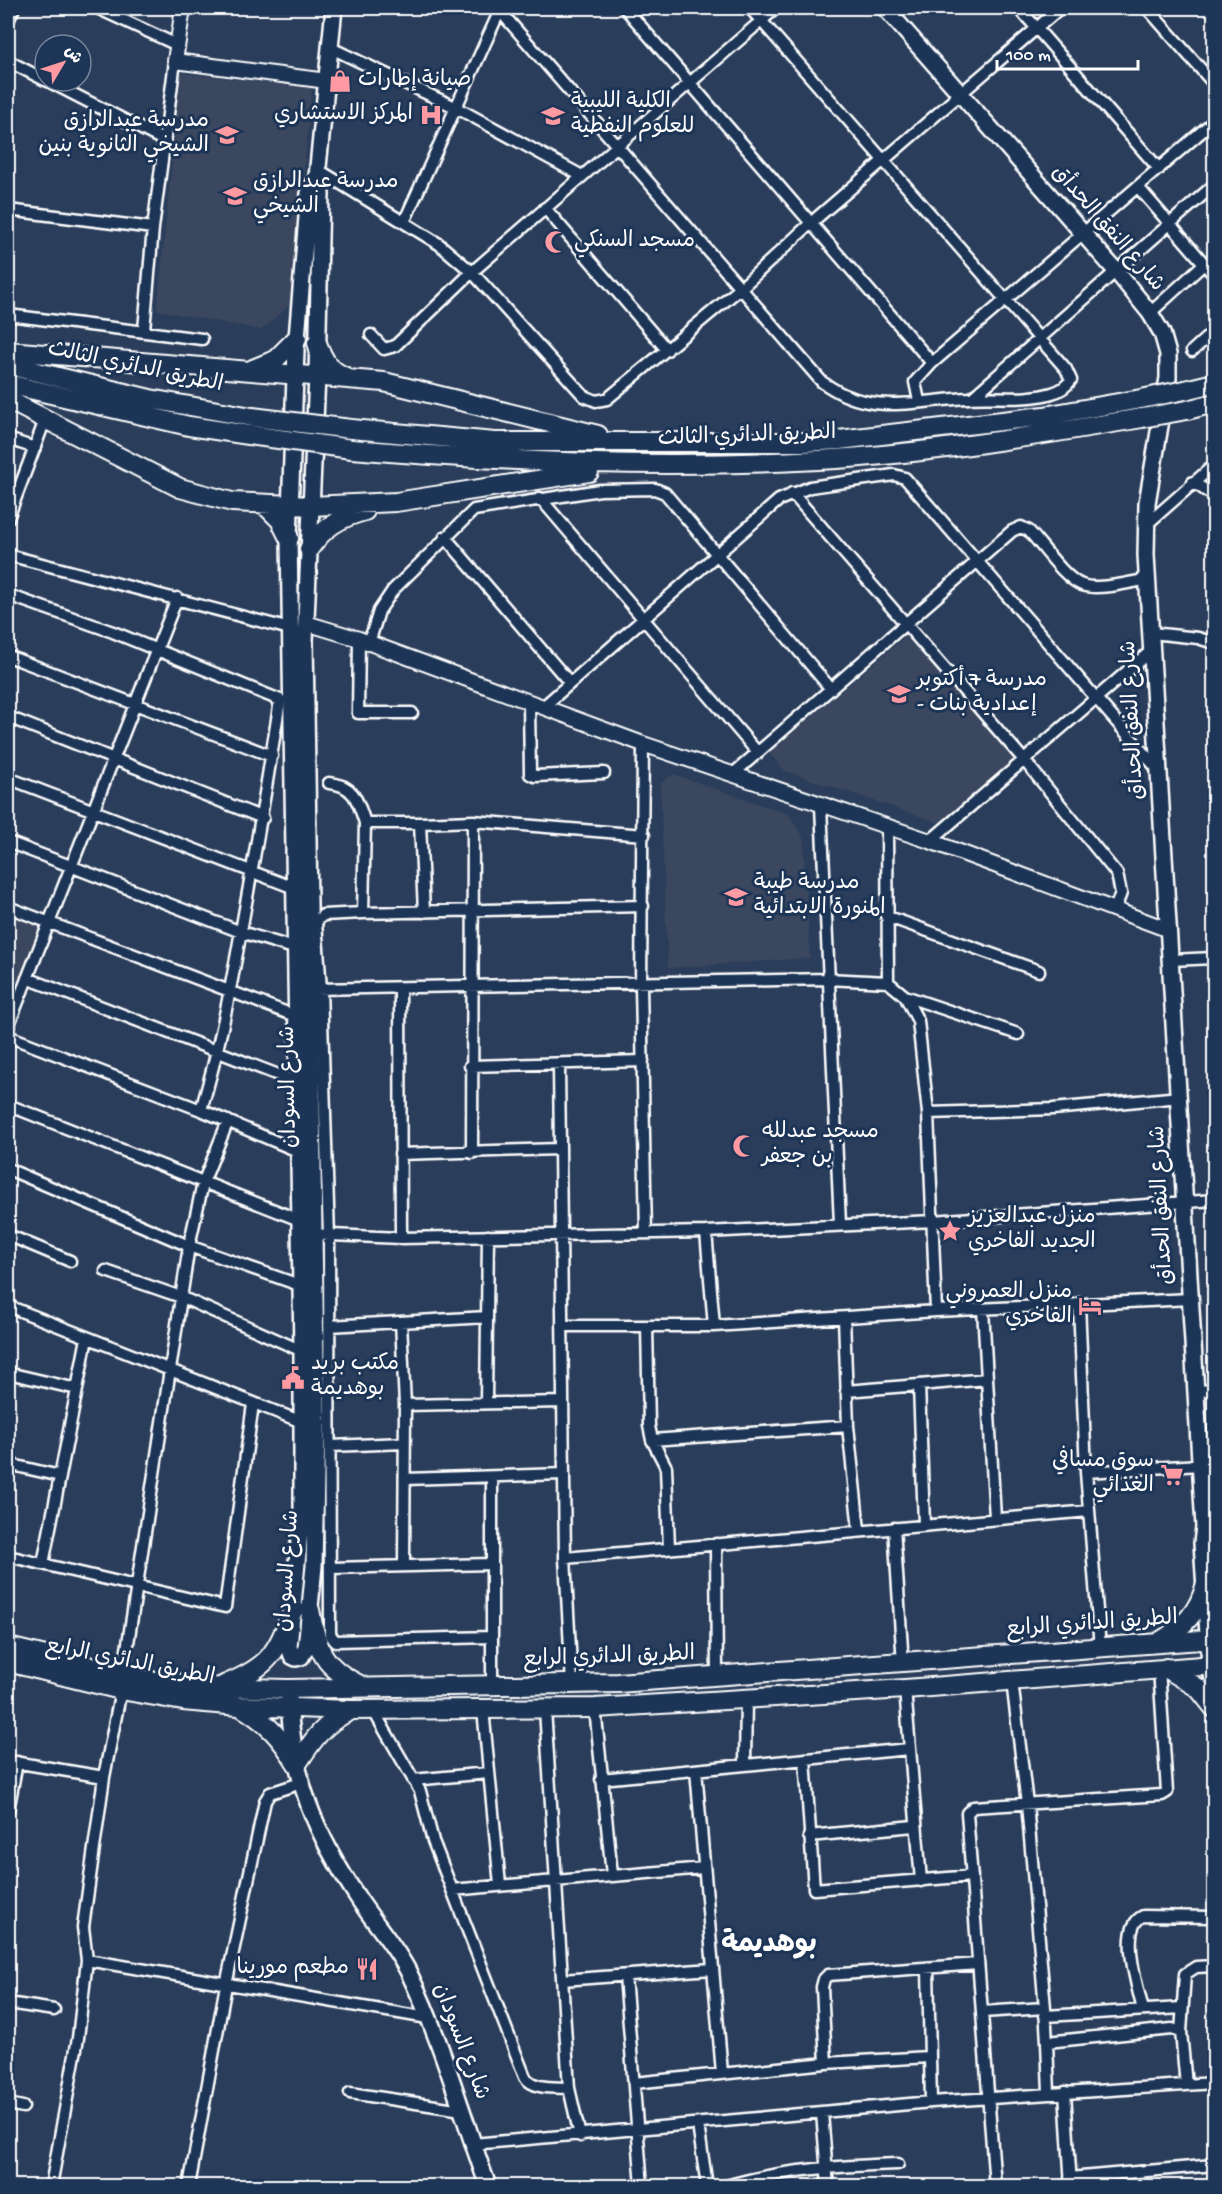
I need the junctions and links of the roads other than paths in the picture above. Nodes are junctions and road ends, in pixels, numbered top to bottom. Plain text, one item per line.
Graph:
1 (14, 8) edge
2 (97, 8) edge
3 (183, 8) edge
4 (334, 8) edge
5 (625, 8) edge
6 (750, 8) edge
7 (776, 8) edge
8 (885, 8) edge
9 (1019, 8) edge
10 (1060, 8) edge
11 (1147, 8) edge
12 (500, 9) edge
13 (8, 21) edge
14 (761, 21) junction
15 (1036, 28) junction
16 (177, 45) junction
17 (329, 47) junction
18 (8, 61) edge
19 (175, 61) junction
20 (33, 74) edge
21 (327, 81) junction
22 (689, 82) junction
23 (1215, 84) edge
24 (71, 93) edge
25 (959, 94) junction
26 (457, 108) junction
27 (1215, 122) edge
28 (165, 141) junction
29 (617, 146) junction
30 (882, 161) junction
31 (1159, 169) junction
32 (317, 173) junction
33 (582, 176) junction
34 (1138, 187) junction
35 (1214, 188) edge
36 (545, 208) junction
37 (8, 210) edge
38 (405, 220) junction
39 (812, 222) junction
40 (1170, 223) junction
41 (153, 228) junction
42 (1083, 233) junction
43 (1205, 263) junction
44 (1116, 271) junction
45 (472, 272) junction
46 (1215, 275) edge
47 (742, 287) junction
48 (1005, 301) junction
49 (1150, 314) junction
50 (8, 315) edge
51 (144, 330) junction
52 (1215, 331) edge
53 (371, 335) dead end
54 (297, 338) junction
55 (202, 339) dead end
56 (1038, 339) junction
57 (317, 343) junction
58 (667, 350) junction
59 (8, 351) edge
60 (1192, 351) dead end
61 (932, 363) junction
62 (8, 365) edge
63 (250, 370) junction
64 (294, 375) junction
65 (317, 376) junction
66 (353, 379) junction
67 (1215, 383) edge
68 (8, 384) edge
69 (973, 397) junction
70 (8, 400) edge
71 (919, 400) junction
72 (1215, 403) edge
73 (45, 420) junction
74 (8, 439) edge
75 (623, 441) junction
76 (34, 448) junction
77 (620, 465) junction
78 (1215, 465) edge
79 (1193, 482) junction
80 (792, 493) junction
81 (1215, 496) edge
82 (540, 498) junction
83 (396, 502) junction
84 (265, 504) junction
85 (290, 506) junction
86 (311, 506) junction
87 (8, 518) edge
88 (1146, 525) junction
89 (445, 537) junction
90 (289, 538) junction
91 (309, 549) junction
92 (716, 554) junction
93 (8, 555) edge
94 (978, 562) junction
95 (1149, 579) junction
96 (8, 595) edge
97 (177, 598) junction
98 (642, 618) junction
99 (306, 623) junction
100 (906, 626) junction
101 (290, 629) junction
102 (1152, 633) junction
103 (364, 641) junction
104 (1215, 643) edge
105 (157, 649) junction
106 (1152, 650) junction
107 (8, 656) edge
108 (570, 683) junction
109 (831, 689) junction
110 (1095, 698) junction
111 (301, 700) junction
112 (529, 702) junction
113 (136, 703) junction
114 (543, 707) junction
115 (411, 713) dead end
116 (8, 717) edge
117 (643, 744) junction
118 (758, 753) junction
119 (272, 756) junction
120 (115, 759) junction
121 (1024, 760) junction
122 (1160, 772) junction
123 (604, 773) dead end
124 (733, 774) junction
125 (8, 778) edge
126 (329, 783) dead end
127 (302, 787) junction
128 (821, 806) junction
129 (94, 810) junction
130 (263, 818) junction
131 (473, 821) junction
132 (365, 823) junction
133 (420, 823) junction
134 (887, 826) junction
135 (644, 835) junction
136 (930, 841) junction
137 (8, 842) edge
138 (71, 868) junction
139 (252, 873) junction
140 (297, 889) junction
141 (644, 906) junction
142 (8, 907) edge
143 (1115, 909) junction
144 (473, 910) junction
145 (424, 912) junction
146 (363, 913) junction
147 (886, 916) junction
148 (49, 924) junction
149 (1169, 930) junction
150 (241, 932) junction
151 (297, 949) junction
152 (1215, 958) edge
153 (1171, 960) junction
154 (1039, 972) dead end
155 (27, 978) junction
156 (827, 979) junction
157 (888, 982) junction
158 (641, 985) junction
159 (399, 988) junction
160 (471, 988) junction
161 (316, 989) junction
162 (231, 993) junction
163 (905, 996) junction
164 (298, 1017) junction
165 (8, 1027) edge
166 (1018, 1034) dead end
167 (8, 1036) edge
168 (219, 1051) junction
169 (643, 1061) junction
170 (470, 1066) junction
171 (559, 1066) junction
172 (299, 1083) junction
173 (1180, 1097) junction
174 (8, 1105) edge
175 (201, 1110) junction
176 (928, 1113) junction
177 (228, 1121) junction
178 (559, 1149) junction
179 (300, 1152) junction
180 (472, 1153) junction
181 (400, 1154) junction
182 (8, 1169) edge
183 (203, 1183) junction
184 (1185, 1200) junction
185 (1215, 1200) edge
186 (933, 1221) junction
187 (840, 1224) junction
188 (312, 1232) junction
189 (706, 1232) junction
190 (646, 1233) junction
191 (8, 1234) edge
192 (560, 1235) junction
193 (488, 1236) junction
194 (401, 1238) junction
195 (189, 1246) junction
196 (70, 1261) dead end
197 (106, 1271) dead end
198 (302, 1286) junction
199 (181, 1297) junction
200 (1191, 1299) junction
201 (1079, 1303) junction
202 (8, 1306) edge
203 (983, 1309) junction
204 (936, 1311) junction
205 (487, 1317) junction
206 (844, 1318) junction
207 (401, 1322) junction
208 (329, 1326) junction
209 (562, 1326) junction
210 (647, 1326) junction
211 (714, 1326) junction
212 (87, 1338) junction
213 (302, 1351) junction
214 (169, 1370) junction
215 (8, 1373) edge
216 (987, 1379) junction
217 (919, 1385) junction
218 (77, 1389) junction
219 (1215, 1389) edge
220 (846, 1391) junction
221 (1196, 1391) junction
222 (486, 1402) junction
223 (562, 1402) junction
224 (253, 1404) junction
225 (405, 1405) junction
226 (302, 1422) junction
227 (848, 1426) junction
228 (652, 1440) junction
229 (404, 1443) junction
230 (331, 1446) junction
231 (8, 1464) edge
232 (1086, 1472) junction
233 (1205, 1473) edge
234 (563, 1474) junction
235 (60, 1476) junction
236 (492, 1477) junction
237 (405, 1479) junction
238 (1089, 1511) junction
239 (995, 1518) junction
240 (924, 1524) junction
241 (894, 1528) junction
242 (859, 1530) junction
243 (1208, 1530) edge
244 (717, 1544) junction
245 (669, 1548) junction
246 (8, 1556) edge
247 (565, 1558) junction
248 (490, 1563) junction
249 (43, 1564) junction
250 (404, 1565) junction
251 (331, 1568) junction
252 (136, 1585) junction
253 (1211, 1590) edge
254 (302, 1609) junction
255 (1213, 1635) edge
256 (492, 1637) junction
257 (1155, 1645) junction
258 (8, 1647) edge
259 (1100, 1648) junction
260 (8, 1662) edge
261 (903, 1664) junction
262 (1212, 1665) edge
263 (1162, 1668) junction
264 (810, 1671) junction
265 (717, 1678) junction
266 (1012, 1681) junction
267 (122, 1683) junction
268 (1215, 1683) edge
269 (492, 1685) junction
270 (572, 1685) junction
271 (363, 1686) junction
272 (218, 1687) junction
273 (288, 1689) junction
274 (905, 1689) junction
275 (811, 1694) junction
276 (746, 1698) junction
277 (239, 1706) junction
278 (289, 1707) junction
279 (545, 1708) junction
280 (595, 1708) junction
281 (1215, 1708) edge
282 (483, 1709) junction
283 (351, 1710) junction
284 (373, 1710) junction
285 (909, 1749) junction
286 (805, 1759) junction
287 (12, 1762) edge
288 (297, 1764) junction
289 (746, 1765) junction
290 (696, 1770) junction
291 (488, 1773) junction
292 (104, 1777) junction
293 (601, 1779) junction
294 (413, 1780) junction
295 (301, 1783) junction
296 (1028, 1803) junction
297 (8, 1811) edge
298 (914, 1826) junction
299 (809, 1836) junction
300 (704, 1868) junction
301 (612, 1875) junction
302 (972, 1876) junction
303 (554, 1880) junction
304 (921, 1881) junction
305 (500, 1885) junction
306 (452, 1890) junction
307 (1215, 1917) edge
308 (87, 1960) junction
309 (978, 1964) junction
310 (1215, 1966) edge
311 (712, 1969) junction
312 (928, 1969) junction
313 (625, 1976) junction
314 (562, 1980) junction
315 (226, 1985) junction
316 (8, 2003) edge
317 (1182, 2008) junction
318 (54, 2010) dead end
319 (1143, 2010) junction
320 (982, 2012) junction
321 (1045, 2012) junction
322 (428, 2018) junction
323 (1181, 2032) junction
324 (1047, 2042) junction
325 (929, 2057) junction
326 (826, 2063) junction
327 (722, 2073) junction
328 (634, 2083) junction
329 (1215, 2083) edge
330 (1186, 2085) junction
331 (569, 2088) junction
332 (1065, 2092) junction
333 (350, 2093) dead end
334 (1049, 2094) junction
335 (989, 2099) junction
336 (931, 2102) junction
337 (8, 2104) edge
338 (23, 2107) dead end
339 (462, 2110) junction
340 (822, 2113) junction
341 (698, 2125) junction
342 (636, 2131) junction
343 (580, 2136) junction
344 (473, 2144) junction
345 (898, 2164) dead end
346 (1215, 2165) edge
347 (826, 2166) junction
348 (1070, 2182) edge
349 (51, 2187) edge
350 (189, 2187) edge
351 (488, 2187) edge
352 (642, 2187) edge
353 (707, 2187) edge
354 (726, 2187) edge
355 (828, 2187) edge
356 (995, 2187) edge

1 - 13 street
2 - 16 street
3 - 16 street
4 - 17 main road
5 - 22 street
6 - 14 street
7 - 14 street
8 - 25 main road, شارع النفق الحدأق
9 - 15 street
10 - 15 street
11 - 23 street
12 - 26 street
12 - 29 street
14 - 22 street
14 - 30 street
15 - 25 street
15 - 31 street
16 - 19 street
17 - 21 main road
17 - 26 street
18 - 20 street
19 - 21 street
19 - 28 street
21 - 32 main road
22 - 29 street
22 - 39 street
24 - 28 street
25 - 30 street
25 - 42 main road, شارع النفق الحدأق
26 - 33 street
26 - 38 street
27 - 31 street
28 - 41 street
29 - 33 street
29 - 47 street
30 - 39 street
30 - 48 street
31 - 34 street
32 - 38 street
32 - 54 main road
32 - 57 main road
33 - 36 street
34 - 40 street
34 - 42 street
35 - 40 street
36 - 45 street
36 - 58 street
37 - 41 street
38 - 45 street
39 - 47 street
39 - 61 street
40 - 43 street
40 - 44 street
41 - 51 street
42 - 44 main road, شارع النفق الحدأق
42 - 48 street
43 - 46 street
43 - 49 street
44 - 49 main road, شارع النفق الحدأق
44 - 56 street
45 - 53 street
45 - 58 street
47 - 58 street
47 - 71 street
48 - 56 street
48 - 61 street
49 - 88 main road, شارع النفق الحدأق
50 - 51 street
51 - 55 street
52 - 60 street
54 - 63 main road
54 - 64 main road
56 - 69 street
56 - 69 street
57 - 65 main road
57 - 66 main road
59 - 63 main road
61 - 71 street
62 - 75 main road, الطريق الدائري الثالث, bridge
63 - 64 main road
64 - 65 main road
64 - 85 main road
65 - 66 main road
65 - 86 main road
66 - 75 main road
67 - 75 main road, الطريق الدائري الثالث, bridge
68 - 77 main road, الطريق الدائري الثالث, bridge
69 - 71 street
70 - 73 main road
72 - 77 main road, الطريق الدائري الثالث, bridge
73 - 76 street
73 - 84 main road
74 - 76 street
76 - 87 street
77 - 83 main road
78 - 79 street
79 - 81 street
79 - 88 street
80 - 92 street
80 - 94 street
80 - 100 street
82 - 89 street
82 - 92 street
82 - 98 street
83 - 86 main road
83 - 91 main road
84 - 85 main road
84 - 90 main road
85 - 86 main road
85 - 90 main road
86 - 91 main road
88 - 95 main road, شارع النفق الحدأق
89 - 103 street
89 - 108 street
90 - 101 main road
91 - 99 main road
92 - 98 street
92 - 109 street
93 - 97 street
94 - 95 street
94 - 100 street
94 - 110 street
95 - 102 main road, شارع النفق الحدأق
96 - 105 street
97 - 101 street
97 - 105 street
98 - 108 street
98 - 118 street
99 - 103 street
99 - 111 main road
100 - 109 street
100 - 121 street
101 - 111 main road
102 - 104 street
102 - 106 main road, شارع النفق الحدأق
103 - 112 street
103 - 115 street
105 - 113 street
105 - 119 street
106 - 110 street
106 - 122 main road, شارع النفق الحدأق
107 - 113 street
108 - 114 street
109 - 118 street
110 - 121 street
110 - 122 street
111 - 127 main road, شارع السودان
112 - 114 street
112 - 123 street
113 - 119 street
113 - 120 street
114 - 117 street
116 - 120 street
117 - 124 street
117 - 135 street
118 - 124 street
119 - 130 street
120 - 129 street
120 - 130 street
121 - 136 street
121 - 143 street
122 - 149 main road, شارع النفق الحدأق
124 - 128 street
125 - 129 street
126 - 132 street
127 - 140 main road, شارع السودان
127 - 161 main road, شارع السودان
128 - 134 street
128 - 156 street
129 - 138 street
129 - 139 street
130 - 139 street
131 - 133 street
131 - 135 street
131 - 144 street
132 - 133 street
132 - 146 street
133 - 145 street
134 - 136 street
134 - 147 street
135 - 141 street
136 - 143 street
137 - 138 street
138 - 148 street
138 - 150 street
139 - 140 street
139 - 150 street
140 - 151 main road, شارع السودان
141 - 144 street
141 - 158 street
142 - 148 street
143 - 149 street
144 - 145 street
144 - 160 street
145 - 146 street
146 - 161 street
147 - 154 street
147 - 157 street
148 - 155 street
148 - 162 street
149 - 153 main road, شارع النفق الحدأق
150 - 151 street
150 - 162 street
151 - 164 main road, شارع السودان
152 - 153 street
153 - 173 main road, شارع النفق الحدأق
155 - 165 street
155 - 168 street
156 - 157 street
156 - 158 street
156 - 187 street
157 - 163 street
158 - 160 street
158 - 169 street
159 - 160 street
159 - 161 street
159 - 181 street
160 - 170 street
161 - 188 main road, شارع السودان
162 - 164 street
162 - 168 street
163 - 166 street
163 - 176 street
164 - 172 main road, شارع السودان
167 - 175 street
168 - 172 street
168 - 175 street
169 - 171 street
169 - 190 street
170 - 171 street
170 - 180 street
171 - 178 street
172 - 179 main road, شارع السودان
173 - 176 street
173 - 184 main road, شارع النفق الحدأق
174 - 183 street
175 - 177 street
176 - 186 street
177 - 179 street
177 - 183 street
178 - 180 street
178 - 192 street
179 - 188 main road, شارع السودان
180 - 181 street
181 - 194 street
182 - 195 street
183 - 188 street
183 - 195 street
184 - 185 street
184 - 186 street
184 - 200 main road, شارع النفق الحدأق
186 - 187 street
186 - 204 street
187 - 189 street
188 - 194 street
188 - 198 main road, شارع السودان
188 - 208 street
188 - 254 main road, شارع السودان
189 - 190 street
189 - 211 street
190 - 192 street
191 - 196 street
192 - 193 street
192 - 209 street
193 - 194 street
193 - 205 street
195 - 198 street
195 - 199 street
197 - 199 street
198 - 213 main road, شارع السودان
199 - 213 street
199 - 214 street
200 - 201 street
200 - 221 main road, شارع النفق الحدأق
201 - 203 street
201 - 232 street
202 - 212 street
203 - 204 street
203 - 216 street
204 - 206 street
205 - 207 street
205 - 222 street
206 - 211 street
206 - 220 street
207 - 208 street
207 - 225 street
208 - 230 street
209 - 210 street
209 - 223 street
210 - 211 street
210 - 228 street
212 - 214 street
212 - 218 street
213 - 226 main road, شارع السودان
214 - 224 street
214 - 252 street
215 - 218 street
216 - 217 street
216 - 239 street
217 - 220 street
217 - 240 street
218 - 235 street
219 - 221 street
220 - 227 street
221 - 233 main road, شارع النفق الحدأق
222 - 223 street
222 - 225 street
223 - 234 street
224 - 226 street
224 - 252 street
225 - 229 street
226 - 254 main road, شارع السودان
227 - 228 street
227 - 242 street
228 - 245 street
229 - 230 street
229 - 237 street
230 - 251 street
231 - 235 street
232 - 233 street
232 - 238 street
233 - 243 main road, شارع النفق الحدأق
234 - 236 street
234 - 247 street
235 - 249 street
236 - 237 street
236 - 248 street
237 - 250 street
238 - 239 street
238 - 259 street
239 - 240 street
240 - 241 street
241 - 242 street
241 - 261 street
242 - 244 street
243 - 253 main road, شارع النفق الحدأق
244 - 245 street
244 - 265 street
245 - 247 street
246 - 249 street
247 - 270 street
248 - 250 street
248 - 256 street
249 - 252 street
250 - 251 street
251 - 256 street
252 - 267 street
253 - 255 main road, شارع النفق الحدأق
253 - 257 main road
254 - 271 main road
254 - 272 main road
255 - 257 main road, الطريق الدائري الرابع
255 - 262 main road, شارع النفق الحدأق
256 - 269 street
257 - 259 main road, الطريق الدائري الرابع
258 - 267 main road, الطريق الدائري الرابع
259 - 261 main road, الطريق الدائري الرابع
260 - 267 main road, الطريق الدائري الرابع
261 - 264 main road, الطريق الدائري الرابع
262 - 263 main road, الطريق الدائري الرابع
262 - 268 main road, شارع النفق الحدأق
263 - 266 main road, الطريق الدائري الرابع
263 - 281 main road
263 - 296 street
264 - 265 main road, الطريق الدائري الرابع
264 - 275 main road
265 - 270 main road, الطريق الدائري الرابع
266 - 274 main road, الطريق الدائري الرابع
266 - 296 street
267 - 272 main road, الطريق الدائري الرابع
267 - 277 main road, الطريق الدائري الرابع
267 - 292 street
269 - 270 main road, الطريق الدائري الرابع
269 - 271 main road, الطريق الدائري الرابع
271 - 273 main road, الطريق الدائري الرابع
272 - 273 main road, الطريق الدائري الرابع
273 - 278 main road, شارع السودان
274 - 275 main road, الطريق الدائري الرابع
274 - 285 street
275 - 276 main road, الطريق الدائري الرابع
276 - 280 main road, الطريق الدائري الرابع
276 - 289 street
277 - 278 main road, الطريق الدائري الرابع
277 - 288 main road
278 - 283 main road, الطريق الدائري الرابع
278 - 288 main road, شارع السودان
279 - 280 main road, الطريق الدائري الرابع
279 - 282 main road, الطريق الدائري الرابع
279 - 303 street
280 - 293 street
282 - 284 main road, الطريق الدائري الرابع
282 - 291 street
283 - 284 main road, الطريق الدائري الرابع
283 - 288 main road
284 - 294 street
285 - 286 street
285 - 298 street
286 - 289 street
286 - 299 street
287 - 292 street
287 - 297 street
288 - 295 main road, شارع السودان
289 - 290 street
290 - 293 street
290 - 300 street
291 - 294 street
291 - 305 street
292 - 308 street
293 - 301 street
294 - 306 street
295 - 315 street
295 - 322 main road, شارع السودان
296 - 302 street
296 - 321 street
298 - 299 street
298 - 304 street
299 - 304 street
300 - 301 street
300 - 311 street
301 - 303 street
302 - 304 street
302 - 309 street
303 - 305 street
303 - 314 street
305 - 306 street
306 - 331 street
307 - 319 street
308 - 315 street
308 - 349 street
309 - 312 street
309 - 320 street
310 - 317 street
311 - 313 street
311 - 327 street
312 - 325 street
312 - 326 street
313 - 314 street
313 - 328 street
314 - 331 street
315 - 322 street
315 - 350 street
316 - 318 street
317 - 319 street
317 - 323 street
319 - 321 street
320 - 321 street
320 - 335 street
321 - 324 street
322 - 339 main road, شارع السودان
323 - 324 street
323 - 330 street
324 - 334 street
325 - 326 street
325 - 336 street
326 - 327 street
327 - 328 street
328 - 342 street
329 - 330 street
330 - 332 street
331 - 343 street
332 - 334 street
332 - 348 street
333 - 339 street
334 - 335 street
335 - 336 street
335 - 356 street
336 - 340 street
337 - 338 street
339 - 344 main road, شارع السودان
340 - 341 street
340 - 347 street
341 - 342 street
341 - 353 street
342 - 343 street
342 - 352 street
343 - 344 street
344 - 351 main road, شارع السودان
345 - 347 street
346 - 348 street
347 - 354 street
347 - 355 street

